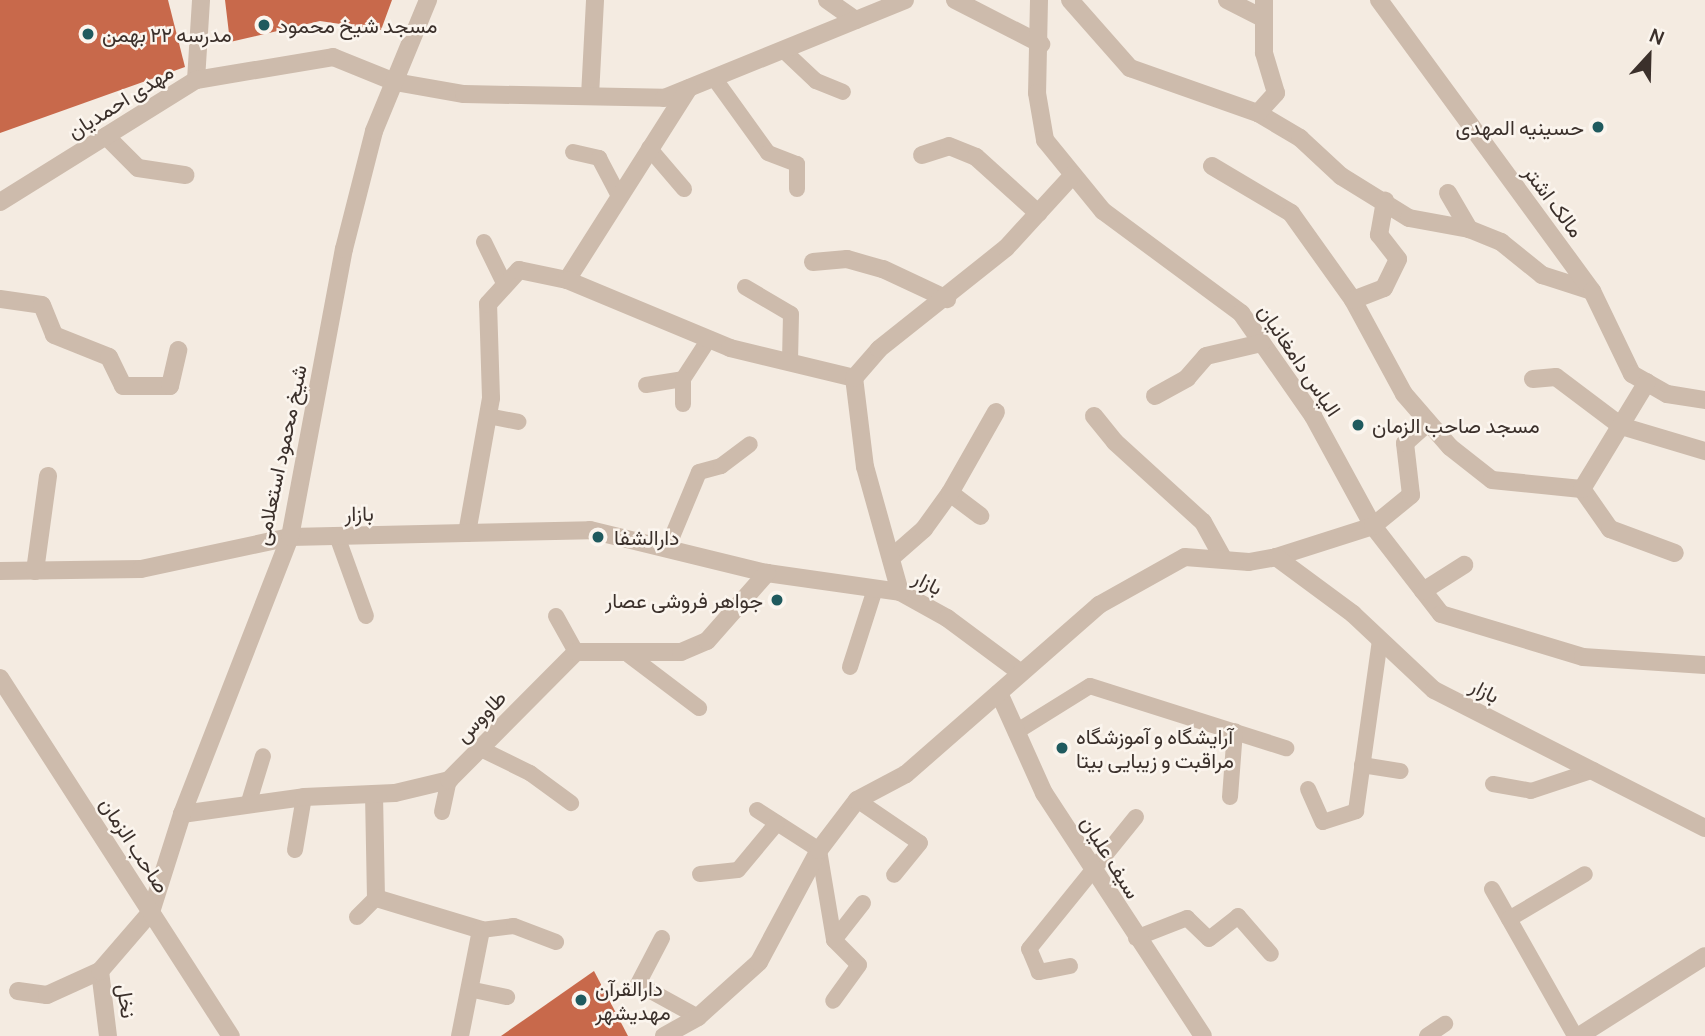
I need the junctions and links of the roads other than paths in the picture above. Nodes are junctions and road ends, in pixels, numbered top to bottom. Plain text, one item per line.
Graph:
1 (201, 0) edge
2 (428, 0) edge
3 (595, 0) edge
4 (827, 0) edge
5 (905, 0) edge
6 (955, 0) edge
7 (1039, 0) edge
8 (1070, 0) edge
9 (1227, 0) edge
10 (1378, 1) edge
11 (1262, 8) edge
12 (856, 20) junction
13 (1041, 44) junction
14 (783, 50) junction
15 (714, 78) junction
16 (196, 80) junction
17 (395, 82) junction
18 (689, 88) junction
19 (843, 92) dead end
20 (590, 96) junction
21 (1258, 113) junction
22 (106, 136) junction
23 (649, 148) junction
24 (573, 152) dead end
25 (922, 155) dead end
26 (1212, 166) dead end
27 (185, 175) dead end
28 (1073, 175) junction
29 (684, 189) dead end
30 (796, 189) dead end
31 (1448, 193) dead end
32 (618, 194) junction
33 (1385, 201) junction
34 (0, 202) edge
35 (1038, 213) junction
36 (1469, 229) junction
37 (484, 242) dead end
38 (813, 261) dead end
39 (567, 279) junction
40 (505, 285) junction
41 (745, 287) dead end
42 (1592, 291) junction
43 (0, 299) edge
44 (947, 299) junction
45 (1353, 300) junction
46 (709, 338) junction
47 (1262, 343) junction
48 (178, 350) dead end
49 (790, 362) junction
50 (854, 378) junction
51 (683, 379) junction
52 (1533, 379) dead end
53 (1647, 382) junction
54 (646, 384) dead end
55 (1155, 396) dead end
56 (1705, 400) edge
57 (683, 404) dead end
58 (996, 412) dead end
59 (488, 416) junction
60 (1094, 416) dead end
61 (518, 422) dead end
62 (1428, 422) junction
63 (1621, 426) junction
64 (750, 444) dead end
65 (1705, 451) edge
66 (48, 476) dead end
67 (1583, 489) junction
68 (950, 494) junction
69 (980, 516) dead end
70 (1373, 526) junction
71 (467, 533) junction
72 (337, 536) junction
73 (290, 537) junction
74 (667, 549) junction
75 (1675, 552) dead end
76 (1276, 557) junction
77 (891, 558) junction
78 (1224, 560) junction
79 (1464, 565) dead end
80 (0, 571) edge
81 (35, 571) junction
82 (767, 573) junction
83 (875, 589) junction
84 (1423, 591) junction
85 (900, 592) junction
86 (556, 615) dead end
87 (366, 616) dead end
88 (1380, 640) junction
89 (576, 652) junction
90 (629, 655) junction
91 (1705, 665) edge
92 (850, 667) dead end
93 (1021, 673) junction
94 (0, 678) edge
95 (999, 693) junction
96 (699, 708) dead end
97 (1016, 732) junction
98 (1235, 732) junction
99 (1286, 748) dead end
100 (481, 749) junction
101 (263, 756) dead end
102 (1362, 765) junction
103 (1594, 770) junction
104 (1401, 771) dead end
105 (449, 780) junction
106 (1493, 783) dead end
107 (1308, 789) dead end
108 (374, 794) junction
109 (304, 797) junction
110 (1230, 797) dead end
111 (858, 800) junction
112 (571, 803) dead end
113 (248, 805) junction
114 (757, 810) dead end
115 (442, 812) dead end
116 (182, 814) junction
117 (1136, 817) dead end
118 (778, 823) junction
119 (1705, 828) edge
120 (295, 850) dead end
121 (819, 850) junction
122 (700, 874) dead end
123 (1094, 874) junction
124 (1585, 874) dead end
125 (894, 875) dead end
126 (1492, 889) dead end
127 (376, 898) junction
128 (863, 903) dead end
129 (151, 912) junction
130 (356, 917) dead end
131 (1509, 919) junction
132 (481, 930) junction
133 (662, 938) dead end
134 (1136, 938) junction
135 (834, 940) junction
136 (556, 942) dead end
137 (1271, 954) dead end
138 (1705, 956) edge
139 (1070, 966) dead end
140 (100, 971) junction
141 (469, 989) junction
142 (18, 991) dead end
143 (507, 997) dead end
144 (833, 1001) dead end
145 (698, 1017) junction
146 (1445, 1024) dead end
147 (685, 1031) edge
148 (108, 1036) edge
149 (231, 1036) edge
150 (460, 1036) edge
151 (664, 1036) edge
152 (1202, 1036) edge
153 (1427, 1036) edge
154 (1577, 1036) edge

1 - 16 street
2 - 17 street, شیخ محمود استعلامی
3 - 20 street
4 - 12 street
5 - 12 street, مهدی احمدیان
6 - 13 street
7 - 13 street, الیاس دامغانیان
8 - 21 street
9 - 11 street
10 - 42 street, مالک اشتر
11 - 21 street
12 - 14 street, مهدی احمدیان
13 - 28 street, الیاس دامغانیان
14 - 15 street, مهدی احمدیان
14 - 19 lane
15 - 18 street, مهدی احمدیان
15 - 30 lane
16 - 17 street, مهدی احمدیان
16 - 22 street, مهدی احمدیان
17 - 20 street, مهدی احمدیان
17 - 73 street, شیخ محمود استعلامی
18 - 20 street, مهدی احمدیان
18 - 23 street
21 - 33 street
22 - 27 street
22 - 34 street, مهدی احمدیان
23 - 29 lane
23 - 32 street
24 - 32 lane
25 - 35 street
26 - 45 street
28 - 35 street
28 - 47 street, الیاس دامغانیان
31 - 36 street
32 - 39 street
33 - 36 street
33 - 45 street
35 - 44 street
36 - 42 street
37 - 40 lane
38 - 44 street
39 - 40 street
39 - 46 street
40 - 59 street
41 - 49 lane
42 - 53 street, مالک اشتر
43 - 48 street
44 - 50 street
45 - 62 street
46 - 49 street
46 - 51 lane
47 - 55 street
47 - 70 street, الیاس دامغانیان
49 - 50 street
50 - 77 street
51 - 54 lane
51 - 57 lane
52 - 63 street
53 - 56 street, مالک اشتر
53 - 63 street
58 - 68 street
59 - 61 lane
59 - 71 street
60 - 78 street
62 - 67 street
62 - 70 street
63 - 65 street
63 - 67 street
64 - 74 lane
66 - 81 street
67 - 75 street
68 - 69 street
68 - 77 street
70 - 76 street
70 - 84 street, الیاس دامغانیان
71 - 72 street, بازار
71 - 74 street, بازار
72 - 73 street, بازار
72 - 87 lane
73 - 81 street, بازار
73 - 116 street, شیخ محمود استعلامی
74 - 82 street, بازار
76 - 78 street
76 - 88 street, بازار
77 - 85 street
78 - 93 street
79 - 84 street
80 - 81 street, بازار
82 - 83 street, بازار
82 - 90 street
83 - 85 street, بازار
83 - 92 lane
84 - 91 street, الیاس دامغانیان
85 - 93 street, بازار
86 - 89 lane
88 - 102 lane
88 - 103 street, بازار
89 - 90 street
89 - 100 street, طاووس
90 - 96 lane
93 - 95 street
94 - 129 street, صاحب الزمان
95 - 97 street, سیف علیان
95 - 111 street
97 - 98 lane
97 - 123 street, سیف علیان
98 - 99 lane
98 - 110 lane
100 - 105 street, طاووس
100 - 112 lane
101 - 113 lane
102 - 104 lane
102 - 107 lane
103 - 106 lane
103 - 119 street, بازار
105 - 108 street
105 - 115 lane
108 - 109 street
108 - 127 street
109 - 113 street
109 - 120 lane
111 - 121 street
111 - 125 lane
113 - 116 street
114 - 118 lane
116 - 129 street, شیخ محمود استعلامی
117 - 123 lane
118 - 121 lane
118 - 122 lane
121 - 135 lane
121 - 145 street
123 - 134 street, سیف علیان
123 - 139 lane
124 - 131 lane
126 - 131 lane
127 - 130 lane
127 - 132 street
128 - 135 lane
129 - 140 street
129 - 149 street, صاحب الزمان
131 - 154 lane
132 - 136 lane
132 - 141 street
133 - 145 lane
134 - 137 lane
134 - 152 street, سیف علیان
135 - 144 lane
138 - 154 street
140 - 142 street
140 - 148 street, نخل
141 - 143 lane
141 - 150 street
145 - 147 street
146 - 153 lane
147 - 151 street

